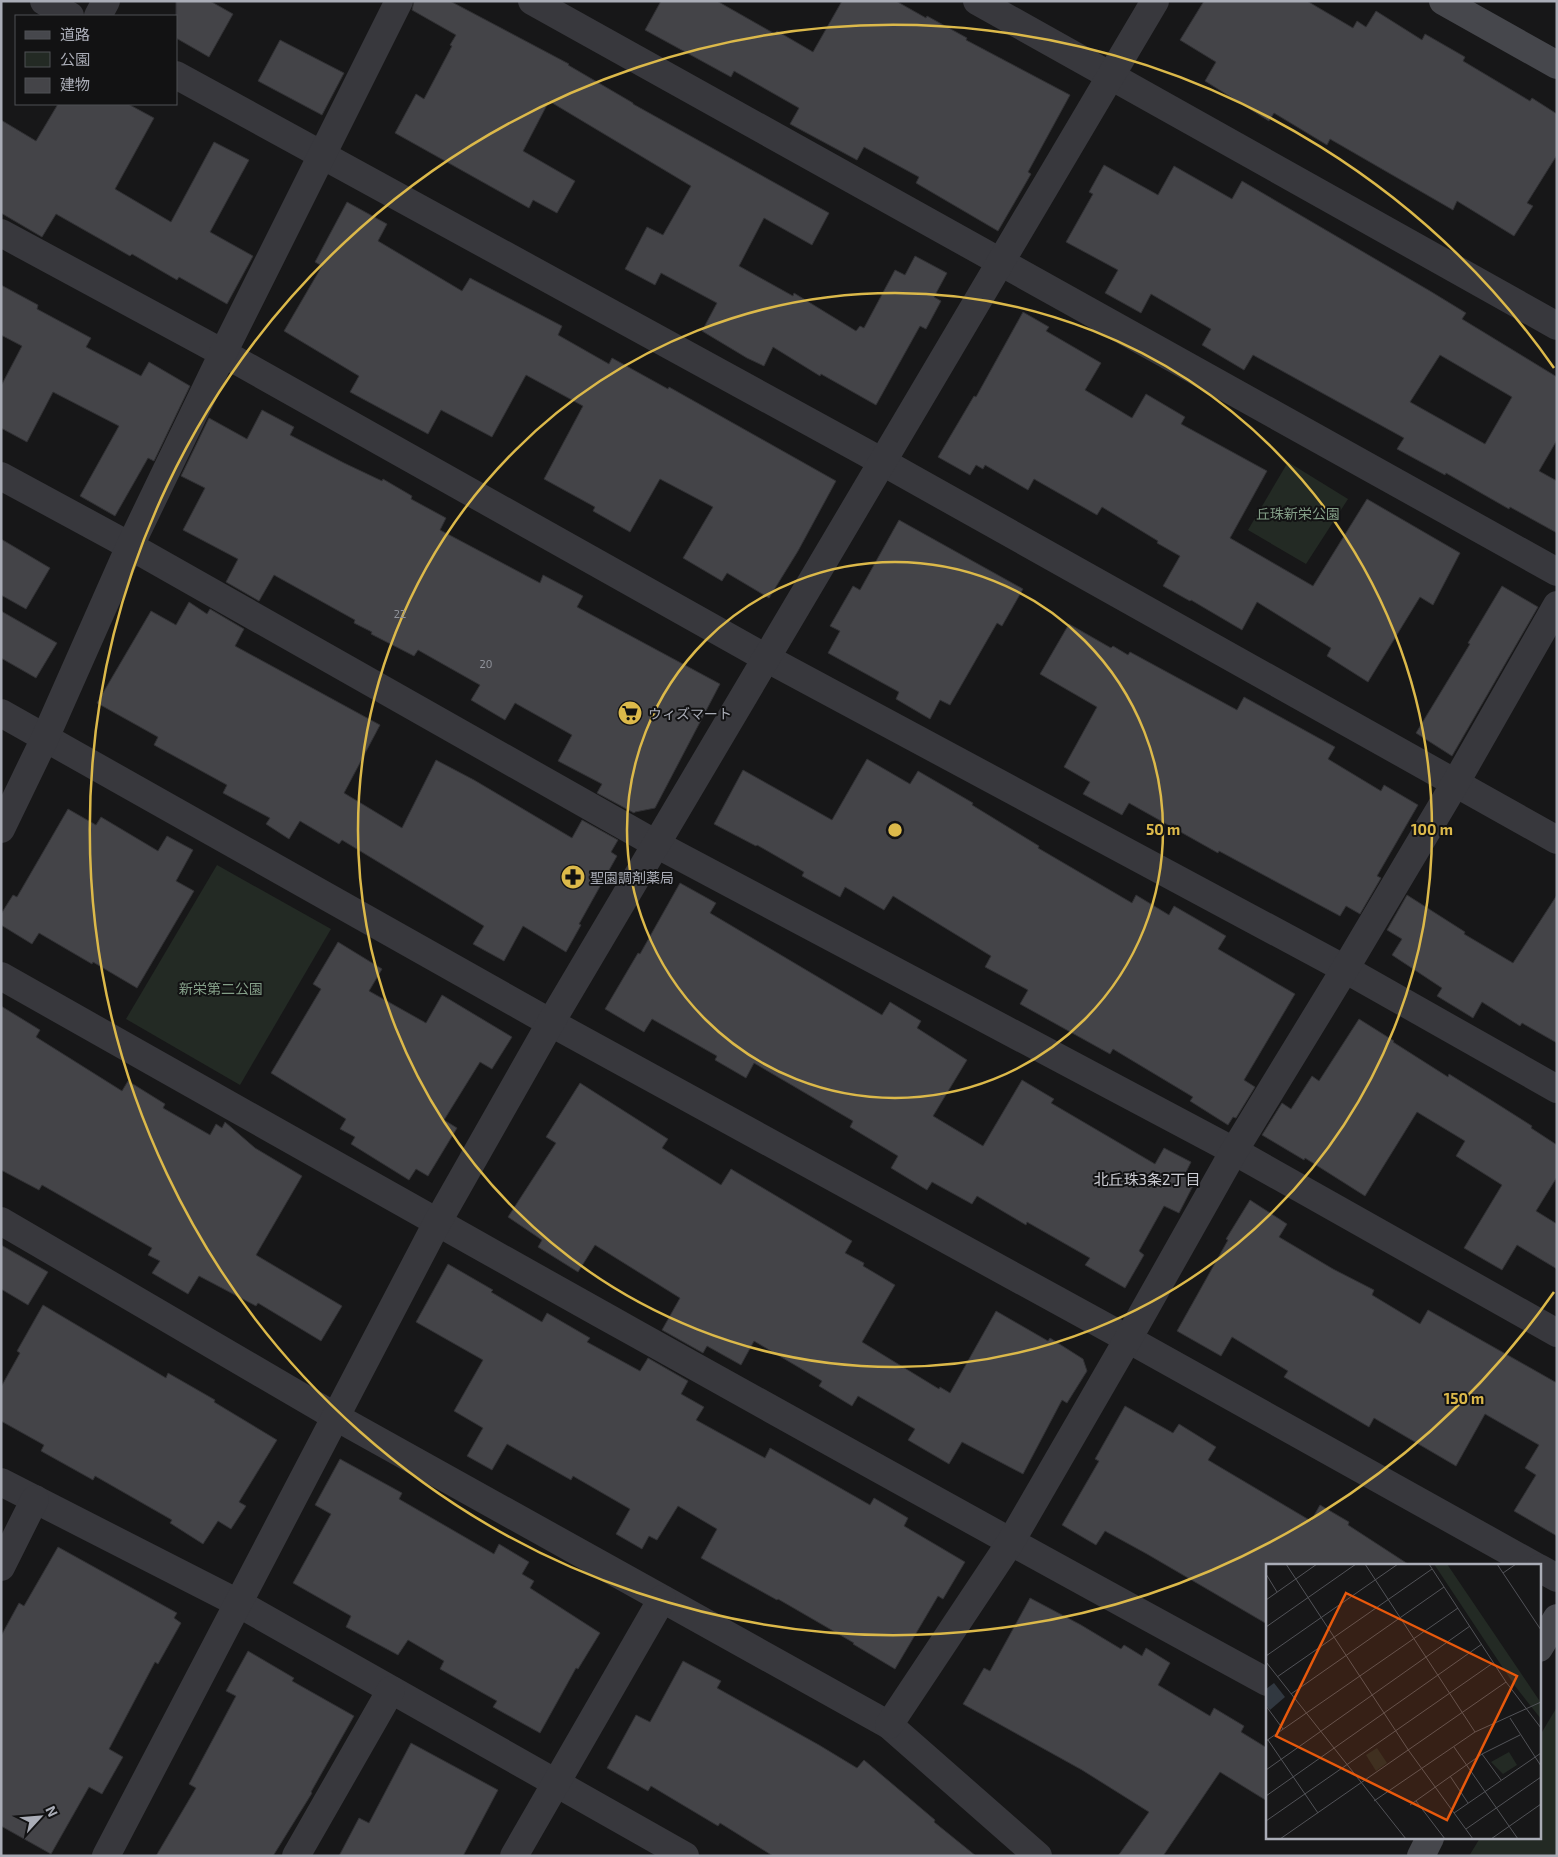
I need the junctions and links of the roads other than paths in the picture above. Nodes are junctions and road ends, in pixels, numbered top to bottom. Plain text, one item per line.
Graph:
1 (44, 1) edge
2 (106, 1) edge
3 (400, 1) edge
4 (532, 1) edge
5 (977, 1) edge
6 (1155, 1) edge
7 (1444, 1) edge
8 (68, 15) edge
9 (99, 15) edge
10 (1557, 65) edge
11 (178, 76) edge
12 (1110, 76) junction
13 (322, 156) junction
14 (1, 233) edge
15 (1000, 262) junction
16 (1557, 326) edge
17 (223, 353) junction
18 (881, 461) junction
19 (1, 476) edge
20 (130, 546) junction
21 (1557, 572) edge
22 (1557, 605) edge
23 (766, 658) junction
24 (1, 713) edge
25 (45, 738) junction
26 (1456, 782) junction
27 (1, 829) edge
28 (1557, 840) edge
29 (656, 844) junction
30 (1345, 969) junction
31 (1, 976) edge
32 (551, 1022) junction
33 (1557, 1089) edge
34 (1234, 1151) junction
35 (1, 1221) edge
36 (437, 1222) junction
37 (1557, 1333) edge
38 (1128, 1339) junction
39 (336, 1417) junction
40 (1, 1482) edge
41 (35, 1499) junction
42 (1010, 1543) junction
43 (1531, 1564) edge
44 (1, 1567) edge
45 (1540, 1569) edge
46 (1557, 1578) edge
47 (662, 1600) junction
48 (238, 1603) junction
49 (1557, 1618) edge
50 (1540, 1646) edge
51 (1266, 1681) edge
52 (391, 1690) junction
53 (889, 1725) junction
54 (555, 1782) junction
55 (1429, 1840) edge
56 (106, 1856) edge
57 (296, 1856) edge
58 (514, 1856) edge
59 (685, 1856) edge
60 (1038, 1856) edge
61 (1421, 1856) edge

1 - 8 street
2 - 9 street
3 - 13 street
4 - 15 street
5 - 12 street
6 - 12 street
7 - 10 street
11 - 13 street
12 - 15 street
12 - 16 street
13 - 17 street
13 - 18 street
14 - 17 street
15 - 18 street
15 - 21 street
17 - 20 street
17 - 23 street
18 - 23 street
18 - 26 street
19 - 20 street
20 - 25 street
20 - 29 street
22 - 26 street
23 - 29 street
23 - 30 street
24 - 25 street
25 - 27 street
25 - 32 street
26 - 28 street
26 - 30 street
29 - 32 street
29 - 34 street
30 - 33 street
30 - 34 street
31 - 36 street
32 - 36 street
32 - 38 street
34 - 37 street
34 - 38 street
35 - 39 street
36 - 39 street
36 - 42 street
38 - 42 street
38 - 43 street
39 - 47 street
39 - 48 street
40 - 41 street
41 - 44 street
41 - 48 street
42 - 51 street
42 - 53 street
45 - 46 street
47 - 53 street
47 - 54 street
48 - 52 street
48 - 56 street
49 - 50 street
52 - 54 street
52 - 57 street
53 - 60 street
54 - 58 street
54 - 59 street
55 - 61 street

